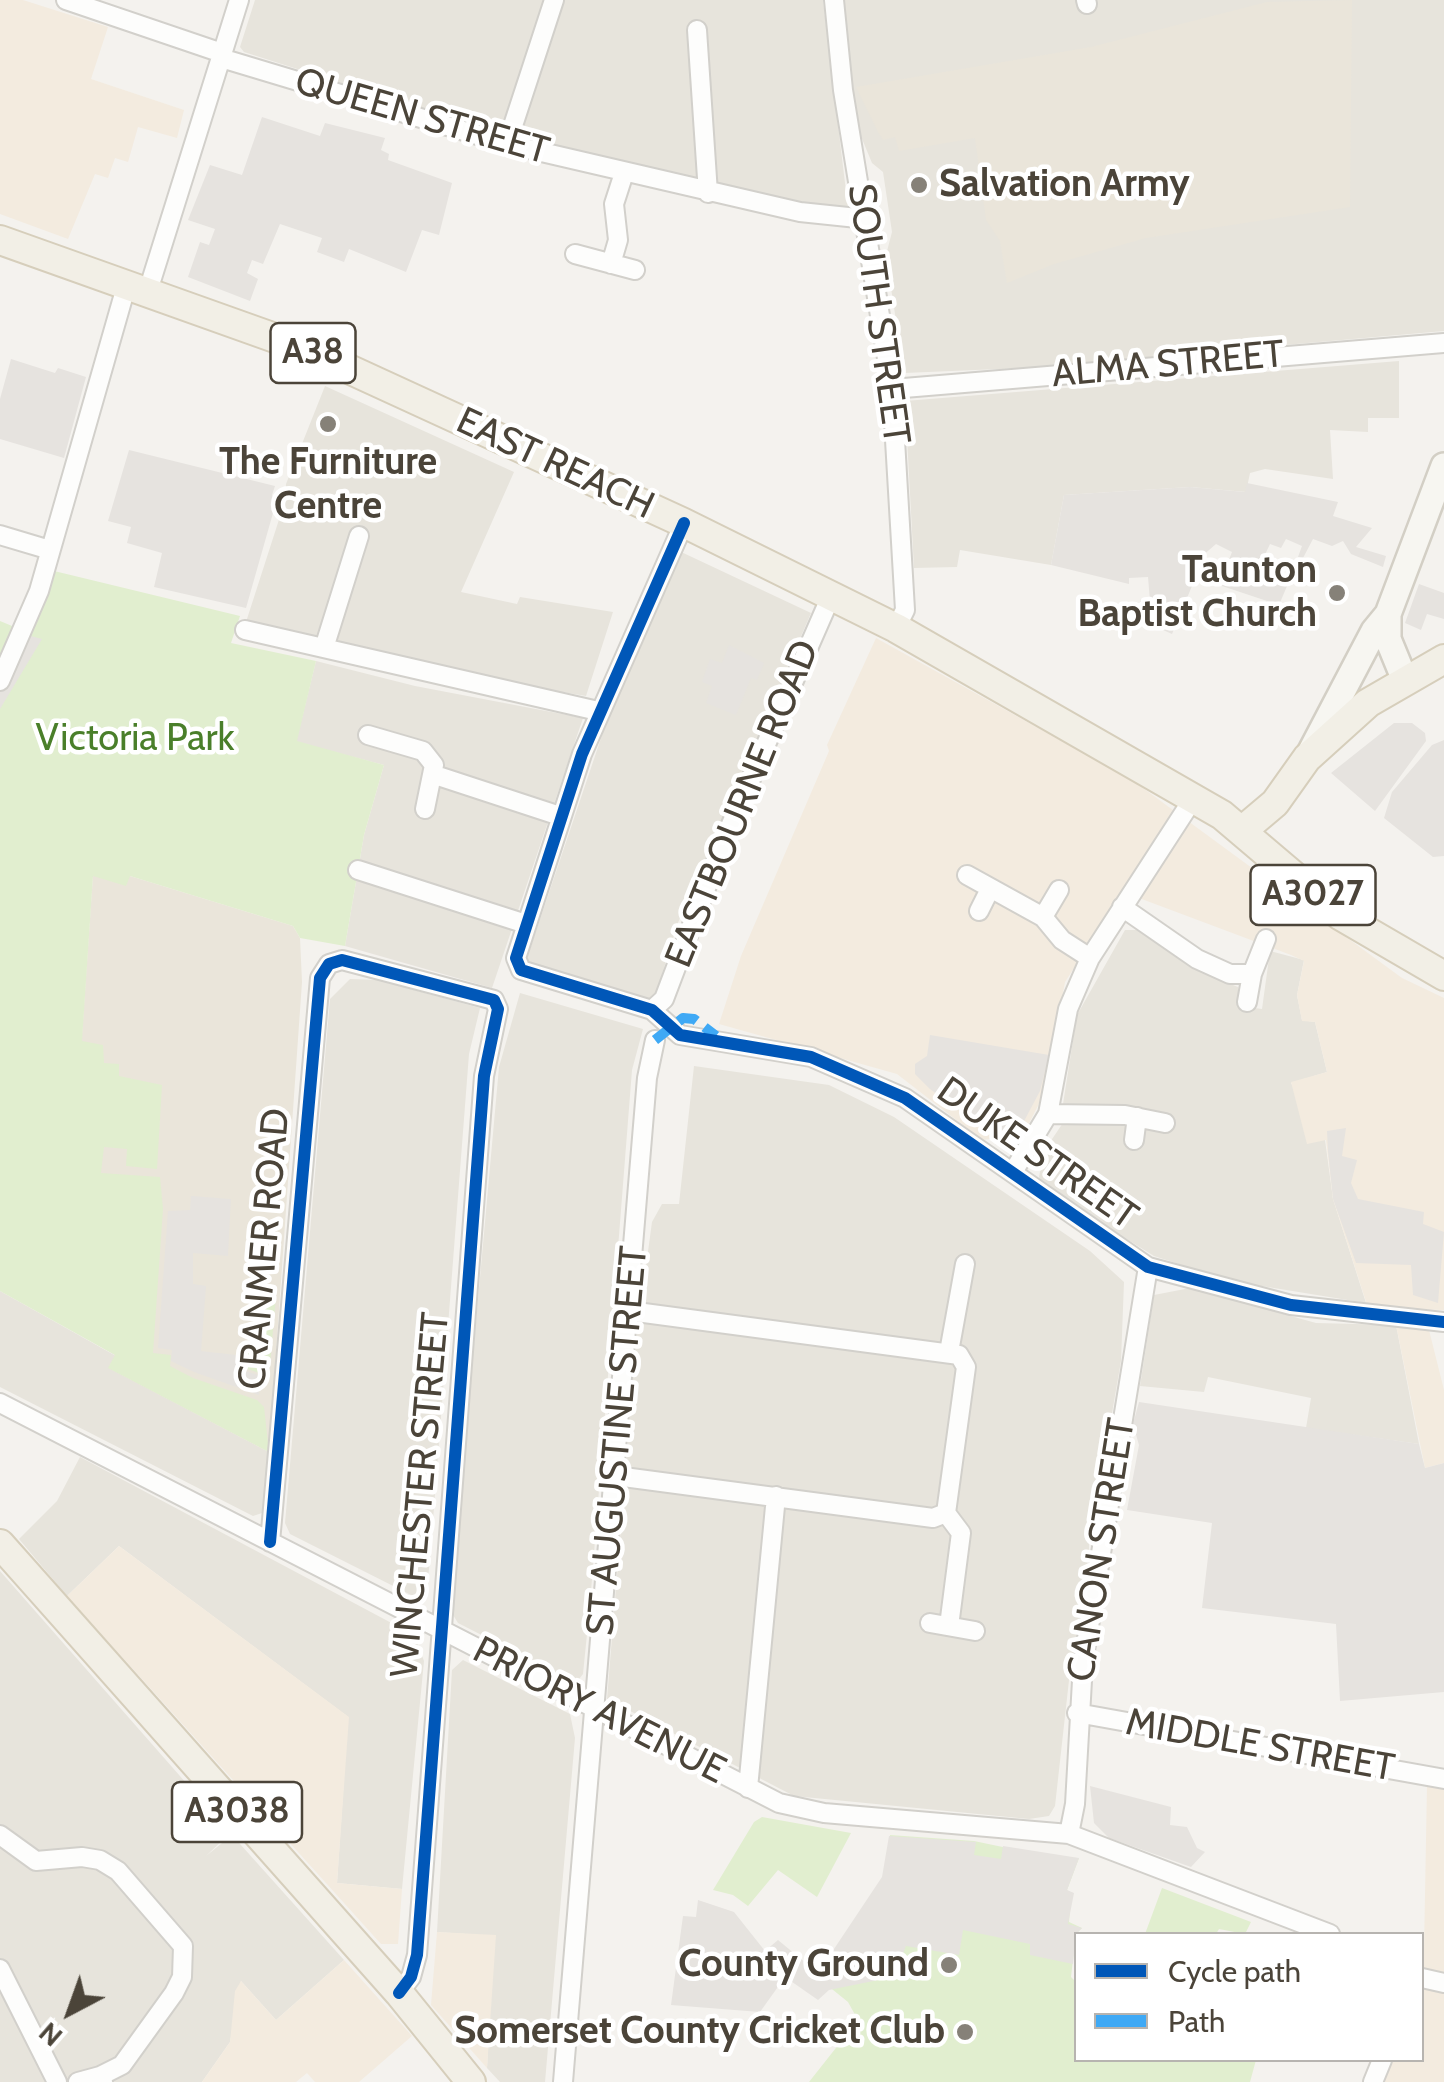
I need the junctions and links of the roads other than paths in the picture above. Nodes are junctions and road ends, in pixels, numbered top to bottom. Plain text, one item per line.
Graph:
1 (66, 0) edge
2 (240, 0) edge
3 (531, 0) edge
4 (834, 0) edge
5 (553, 4) edge
6 (698, 30) dead end
7 (222, 55) junction
8 (506, 144) junction
9 (624, 172) junction
10 (708, 193) junction
11 (866, 218) junction
12 (0, 240) edge
13 (575, 254) dead end
14 (612, 264) junction
15 (635, 270) dead end
16 (136, 290) junction
17 (1444, 343) edge
18 (892, 389) junction
19 (1442, 478) edge
20 (684, 523) junction
21 (0, 535) edge
22 (360, 536) dead end
23 (50, 550) junction
24 (831, 596) junction
25 (1388, 614) junction
26 (896, 628) junction
27 (245, 630) dead end
28 (324, 648) junction
29 (1444, 659) edge
30 (1404, 678) junction
31 (0, 681) edge
32 (598, 711) junction
33 (368, 735) dead end
34 (1307, 758) junction
35 (435, 776) junction
36 (1193, 799) junction
37 (425, 809) dead end
38 (560, 816) junction
39 (1242, 830) junction
40 (358, 870) dead end
41 (967, 876) dead end
42 (990, 889) junction
43 (1059, 890) dead end
44 (1122, 908) junction
45 (979, 911) dead end
46 (1044, 916) junction
47 (526, 924) junction
48 (1266, 940) dead end
49 (1090, 958) junction
50 (330, 964) joint
51 (1252, 974) junction
52 (1444, 976) edge
53 (1247, 1002) dead end
54 (658, 1016) junction
55 (655, 1040) dead end
56 (1048, 1114) junction
57 (1137, 1117) junction
58 (1165, 1123) dead end
59 (1134, 1140) dead end
60 (1013, 1172) junction
61 (964, 1264) dead end
62 (1148, 1267) junction
63 (629, 1311) junction
64 (1444, 1322) edge
65 (954, 1354) junction
66 (0, 1403) edge
67 (616, 1476) junction
68 (776, 1496) junction
69 (946, 1513) junction
70 (270, 1542) junction
71 (0, 1544) edge
72 (440, 1630) junction
73 (975, 1631) dead end
74 (597, 1710) junction
75 (1077, 1713) junction
76 (1444, 1779) edge
77 (748, 1788) junction
78 (1069, 1834) junction
79 (0, 1835) edge
80 (1325, 1932) edge
81 (0, 1969) edge
82 (398, 1994) junction
83 (102, 2079) edge
84 (56, 2082) edge
85 (78, 2082) edge
86 (471, 2082) edge
87 (563, 2082) edge

1 - 7 street, QUEEN STREET
2 - 7 street
3 - 5 street
4 - 11 street, SOUTH STREET
5 - 8 street
6 - 10 street
7 - 8 street, QUEEN STREET
7 - 16 street
8 - 9 street, QUEEN STREET
9 - 10 street, QUEEN STREET
9 - 14 street
10 - 11 street, QUEEN STREET
11 - 18 street, SOUTH STREET
12 - 16 main road, EAST REACH / A38
13 - 14 street
14 - 15 street
16 - 20 main road, EAST REACH / A38
16 - 23 street
17 - 18 street, ALMA STREET
18 - 26 street, SOUTH STREET
19 - 25 main road
20 - 24 main road, EAST REACH / A38
20 - 32 street
21 - 23 street
22 - 28 street
23 - 31 street
24 - 26 main road, EAST REACH / A38
24 - 54 street, EASTBOURNE ROAD
25 - 30 main road
25 - 34 main road
26 - 36 main road, EAST REACH / A38
27 - 28 street
28 - 32 street
29 - 30 main road
30 - 34 main road
32 - 38 street
33 - 35 street
34 - 39 main road
35 - 37 street
35 - 38 street
36 - 39 main road, EAST REACH / A38
36 - 44 street
38 - 47 street
39 - 52 main road, A3027
40 - 47 street
41 - 42 street
42 - 45 street
42 - 46 street
43 - 46 street
44 - 49 street
44 - 51 street
46 - 49 street
47 - 54 street
48 - 51 street
49 - 56 street
50 - 70 street, CRANMER ROAD
50 - 72 street, WINCHESTER STREET
51 - 53 street
54 - 60 street, DUKE STREET
55 - 63 street, ST AUGUSTINE STREET
56 - 57 street
56 - 60 street
57 - 58 street
57 - 59 street
60 - 62 street, DUKE STREET
61 - 65 street
62 - 64 street
62 - 75 street, CANON STREET
63 - 65 street
63 - 67 street, ST AUGUSTINE STREET
65 - 69 street
66 - 70 street, PRIORY AVENUE
67 - 68 street
67 - 74 street, ST AUGUSTINE STREET
68 - 69 street
68 - 77 street
69 - 73 street
70 - 72 street, PRIORY AVENUE
71 - 82 main road, A3038
72 - 74 street, PRIORY AVENUE
72 - 82 street, WINCHESTER STREET
74 - 77 street, PRIORY AVENUE
74 - 87 street, ST AUGUSTINE STREET
75 - 76 street, MIDDLE STREET
75 - 78 street, CANON STREET
77 - 78 street, PRIORY AVENUE
78 - 80 street, PRIORY AVENUE
79 - 83 street
81 - 84 street
82 - 86 main road, A3038
83 - 85 street

